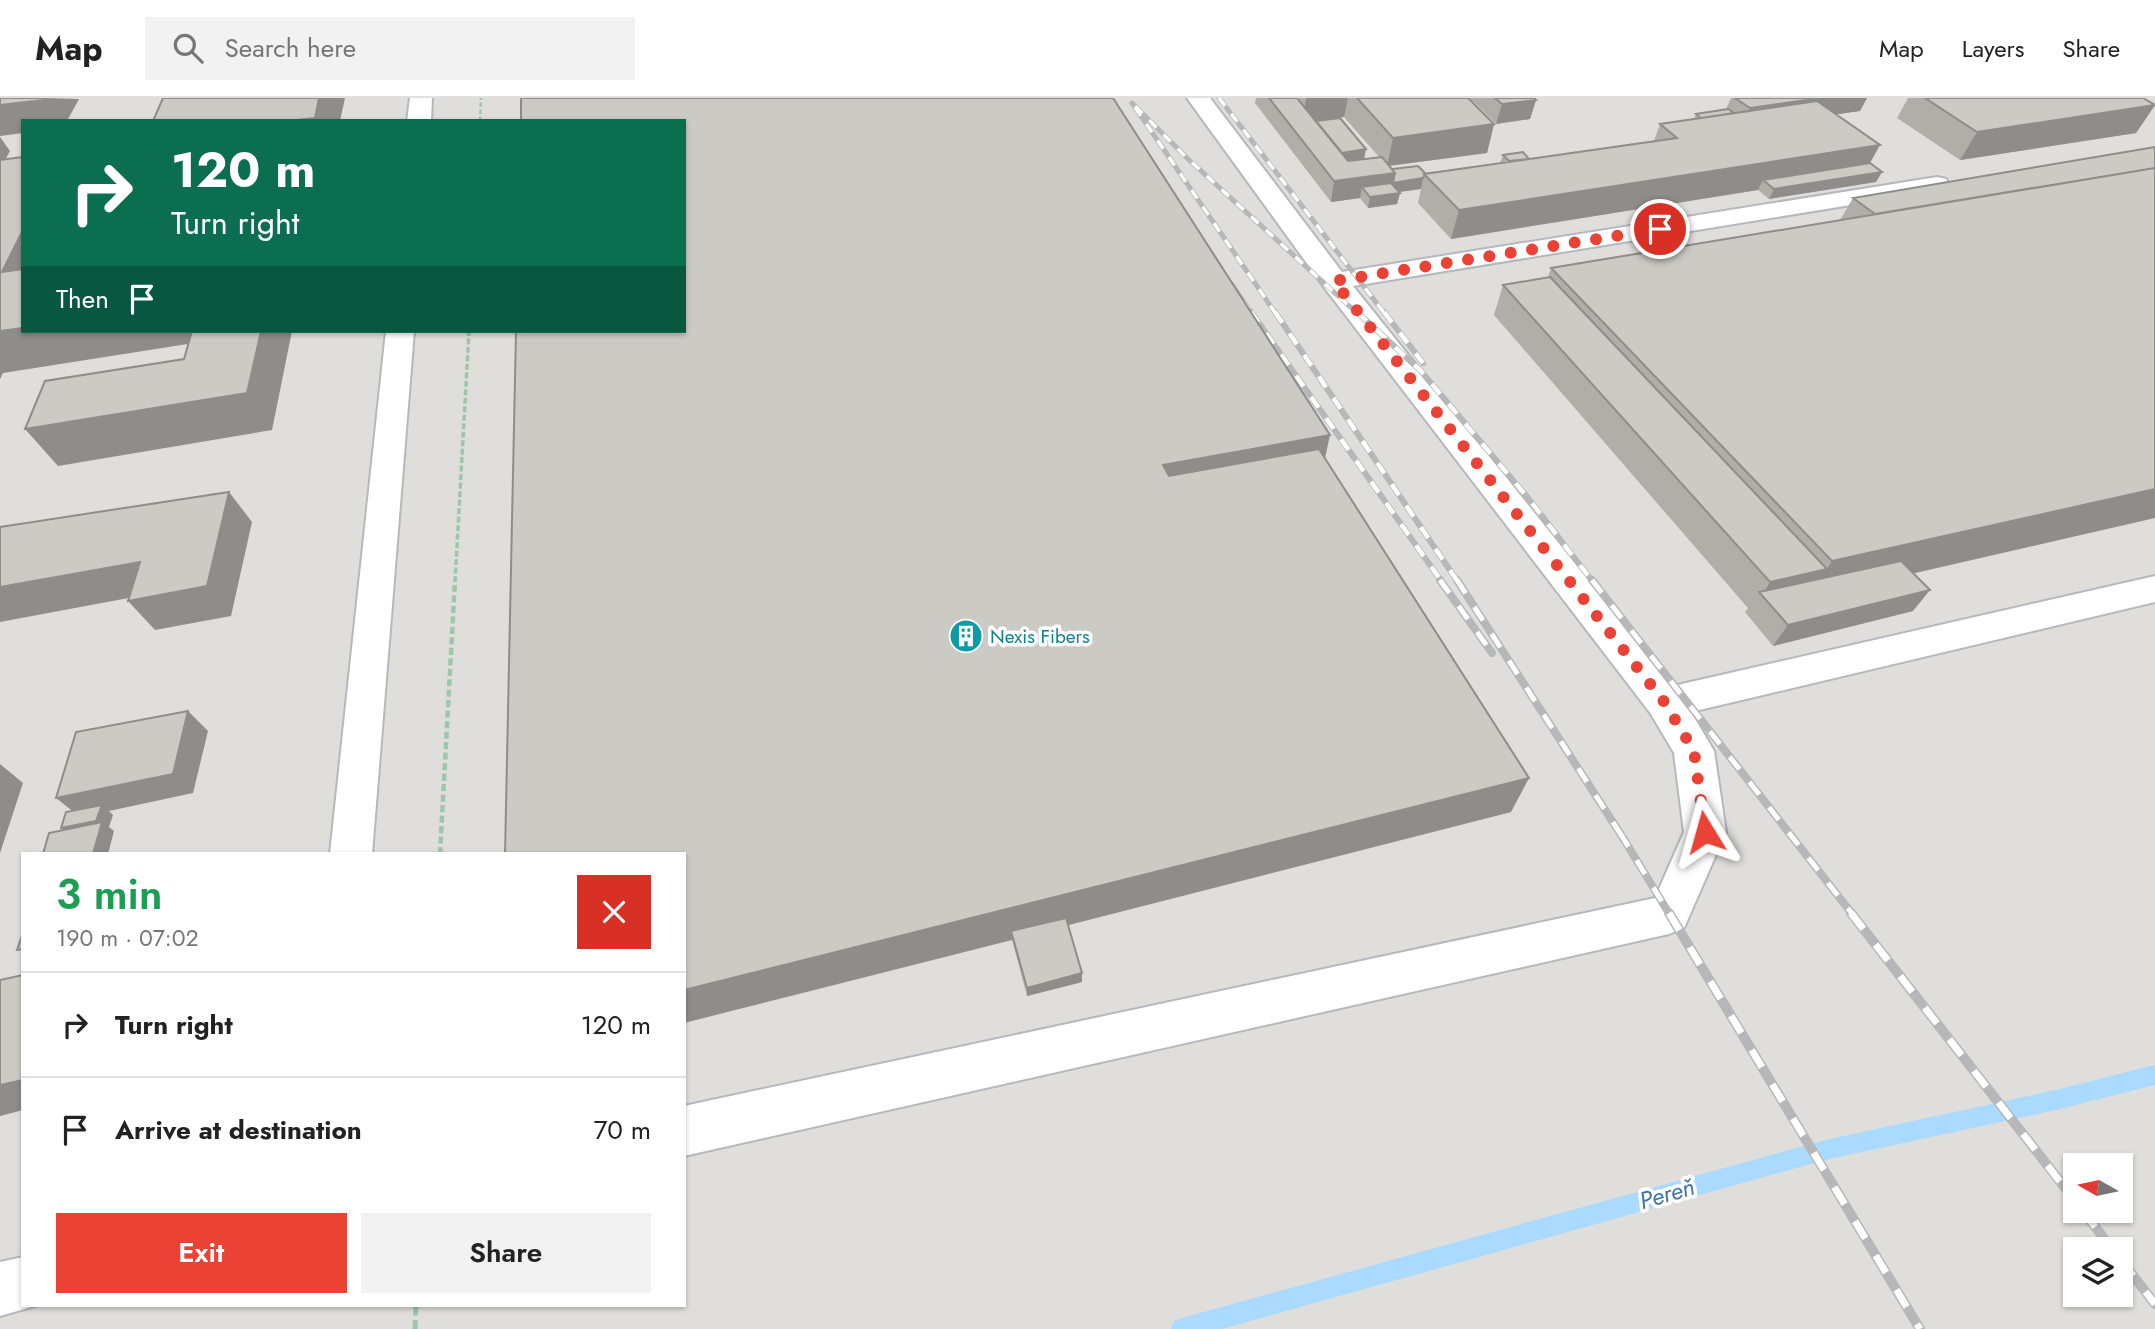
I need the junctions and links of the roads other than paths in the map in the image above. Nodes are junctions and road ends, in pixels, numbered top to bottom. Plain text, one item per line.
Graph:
1 (421, 98) edge
2 (1198, 98) edge
3 (419, 119) edge
4 (1962, 180) edge
5 (1334, 281) junction
6 (400, 333) edge
7 (2155, 589) edge
8 (1665, 703) junction
9 (351, 852) edge
10 (686, 1131) edge
11 (21, 1284) edge
12 (0, 1289) edge

1 - 3 lane
2 - 5 lane
4 - 5 lane
5 - 8 lane
6 - 9 lane
7 - 8 lane
8 - 10 lane
11 - 12 lane

